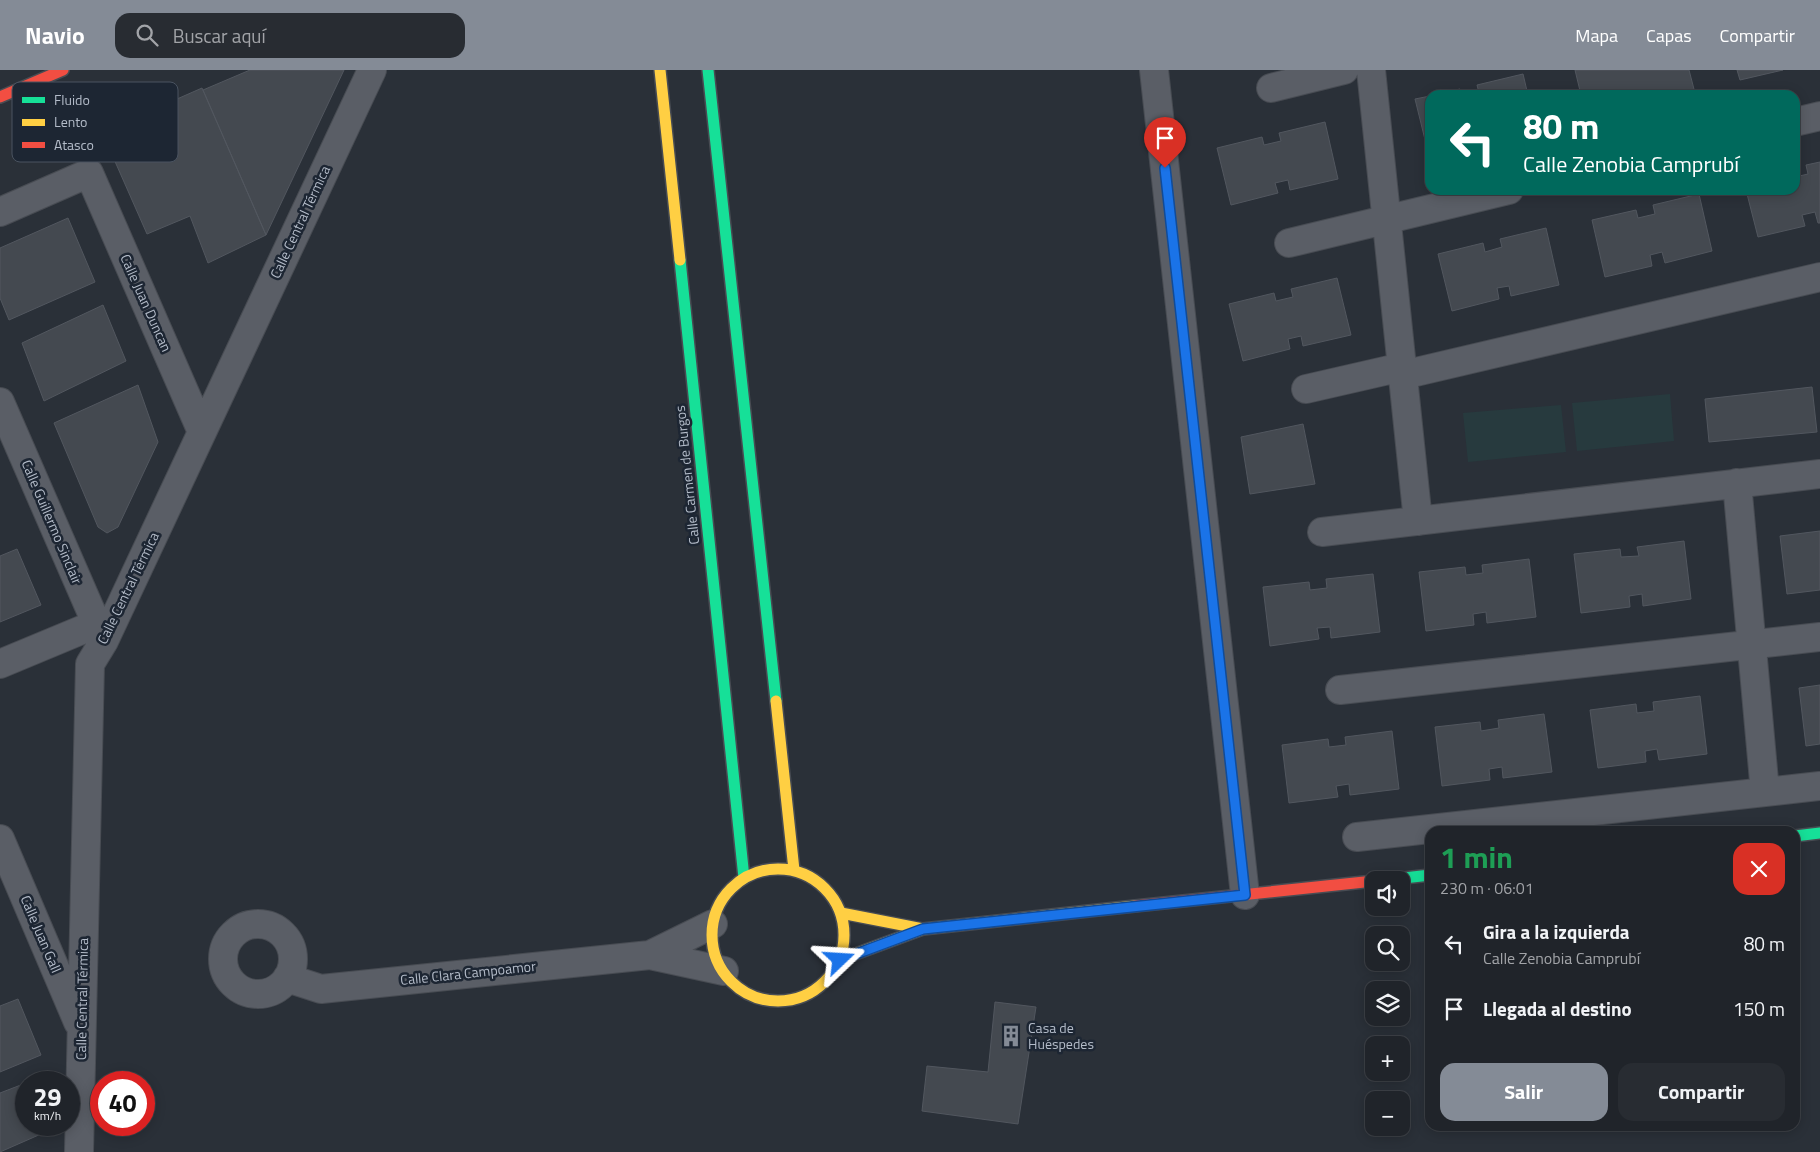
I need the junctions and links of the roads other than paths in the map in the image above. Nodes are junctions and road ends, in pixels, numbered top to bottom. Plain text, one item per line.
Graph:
1 (63, 70) edge
2 (372, 70) edge
3 (660, 70) edge
4 (708, 70) edge
5 (1154, 70) edge
6 (1344, 70) edge
7 (1371, 70) edge
8 (35, 82) edge
9 (1272, 88) dead end
10 (12, 92) edge
11 (0, 97) edge
12 (1820, 116) edge
13 (1800, 121) edge
14 (1488, 195) edge
15 (0, 212) edge
16 (1386, 220) junction
17 (1289, 243) dead end
18 (1820, 277) edge
19 (1402, 371) junction
20 (1306, 388) dead end
21 (0, 402) edge
22 (202, 432) junction
23 (1820, 474) edge
24 (1737, 484) junction
25 (1418, 521) junction
26 (1322, 532) dead end
27 (100, 632) junction
28 (1820, 637) edge
29 (1752, 644) junction
30 (0, 664) edge
31 (1340, 690) dead end
32 (1820, 786) edge
33 (1765, 792) junction
34 (1457, 826) edge
35 (1425, 830) edge
36 (1820, 834) edge
37 (1800, 836) edge
38 (1357, 837) dead end
39 (0, 839) edge
40 (794, 870) junction
41 (1425, 876) edge
42 (1410, 877) edge
43 (744, 878) junction
44 (1365, 882) edge
45 (1245, 895) junction
46 (841, 913) junction
47 (713, 924) junction
48 (923, 929) junction
49 (650, 955) junction
50 (840, 960) junction
51 (724, 972) junction
52 (287, 978) dead end
53 (82, 1030) junction
54 (79, 1152) edge

1 - 8 street
2 - 22 street, Calle Central Térmica
3 - 43 street, Calle Carmen de Burgos
4 - 40 street
5 - 45 street
6 - 9 street
7 - 16 street
10 - 11 street
12 - 13 street
14 - 16 street
15 - 22 street, Calle Juan Duncan
16 - 17 street
16 - 19 street
18 - 19 street
19 - 20 street
19 - 25 street
21 - 27 street, Calle Guillermo Sinclair
22 - 27 street, Calle Central Térmica
23 - 24 street
24 - 25 street
24 - 29 street
25 - 26 street
27 - 30 street
27 - 53 street, Calle Central Térmica
28 - 29 street
29 - 31 street
29 - 33 street
32 - 33 street
33 - 34 street
35 - 38 street
36 - 37 street
39 - 53 street, Calle Juan Gall
40 - 43 street
40 - 46 street
41 - 42 street
43 - 47 street
44 - 45 street
45 - 48 street
46 - 48 street
46 - 50 street
47 - 49 street, Calle Clara Campoamor
47 - 51 street
48 - 50 street
49 - 51 street, Calle Clara Campoamor
49 - 52 street, Calle Clara Campoamor
50 - 51 street
53 - 54 street, Calle Central Térmica

